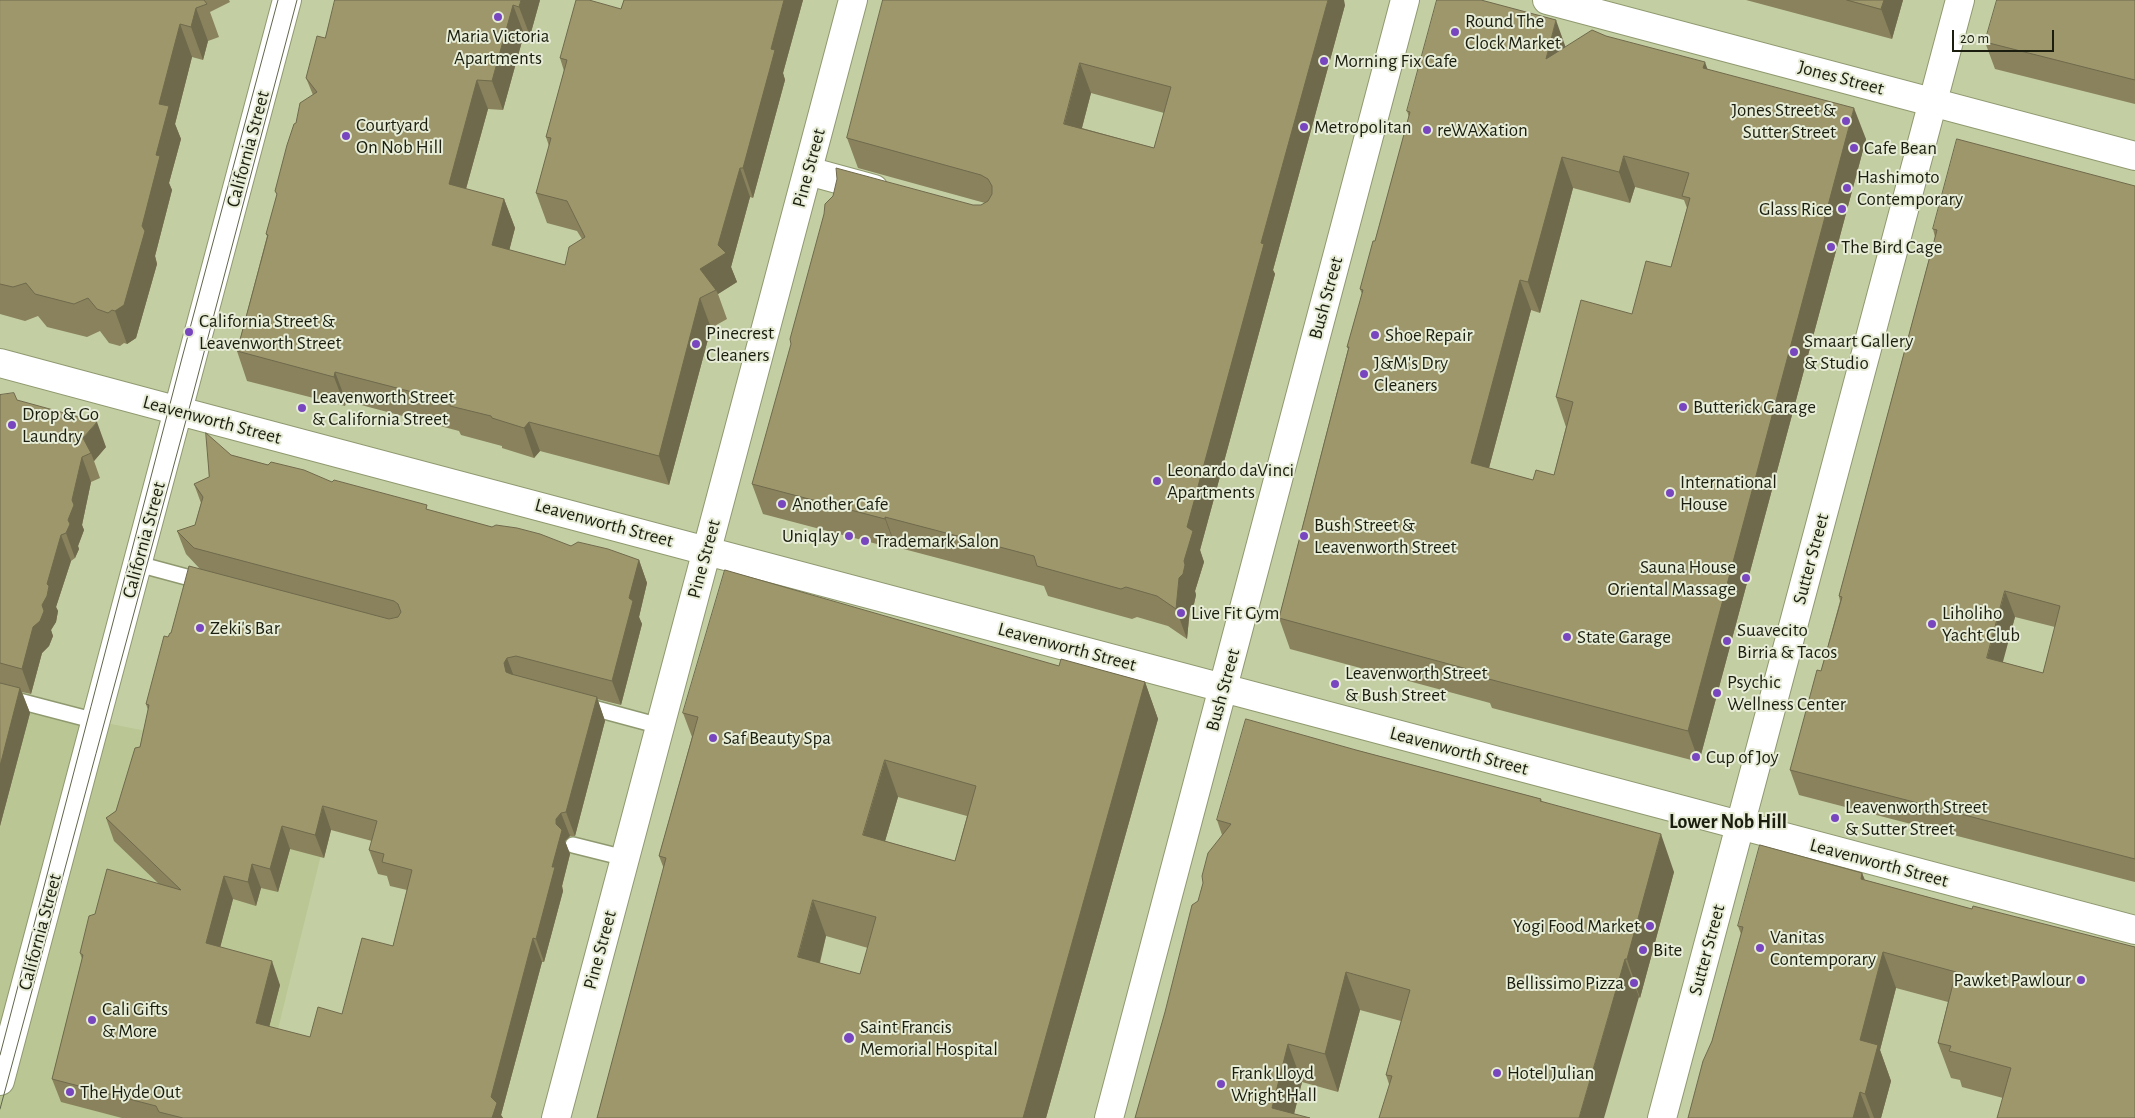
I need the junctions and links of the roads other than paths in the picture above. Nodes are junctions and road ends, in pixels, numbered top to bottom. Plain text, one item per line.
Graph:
1 (287, 0) edge
2 (853, 0) edge
3 (1405, 0) edge
4 (1547, 0) edge
5 (1960, 0) edge
6 (1932, 102) junction
7 (2135, 156) edge
8 (808, 171) junction
9 (897, 195) edge
10 (0, 363) edge
11 (179, 411) junction
12 (706, 551) junction
13 (138, 564) junction
14 (223, 587) edge
15 (1223, 688) junction
16 (0, 696) edge
17 (569, 702) edge
18 (96, 721) junction
19 (660, 726) junction
20 (1740, 826) junction
21 (573, 845) dead end
22 (625, 858) junction
23 (2135, 930) edge
24 (0, 1080) edge
25 (556, 1118) edge
26 (1109, 1118) edge
27 (1662, 1118) edge

1 - 11 street, California Street
2 - 8 street, Pine Street
3 - 15 street, Bush Street
4 - 6 street, Jones Street
5 - 6 street, Sutter Street
6 - 7 street, Jones Street
6 - 20 street, Sutter Street
8 - 9 street
8 - 12 street, Pine Street
10 - 11 street, Leavenworth Street
11 - 12 street, Leavenworth Street
11 - 13 street, California Street
12 - 15 street, Leavenworth Street
12 - 19 street, Pine Street
13 - 14 lane
13 - 18 street, California Street
15 - 20 street, Leavenworth Street
15 - 26 street, Bush Street
16 - 18 lane
17 - 19 lane
18 - 24 street, California Street
19 - 22 street, Pine Street
20 - 23 street, Leavenworth Street
20 - 27 street, Sutter Street
21 - 22 lane
22 - 25 street, Pine Street

